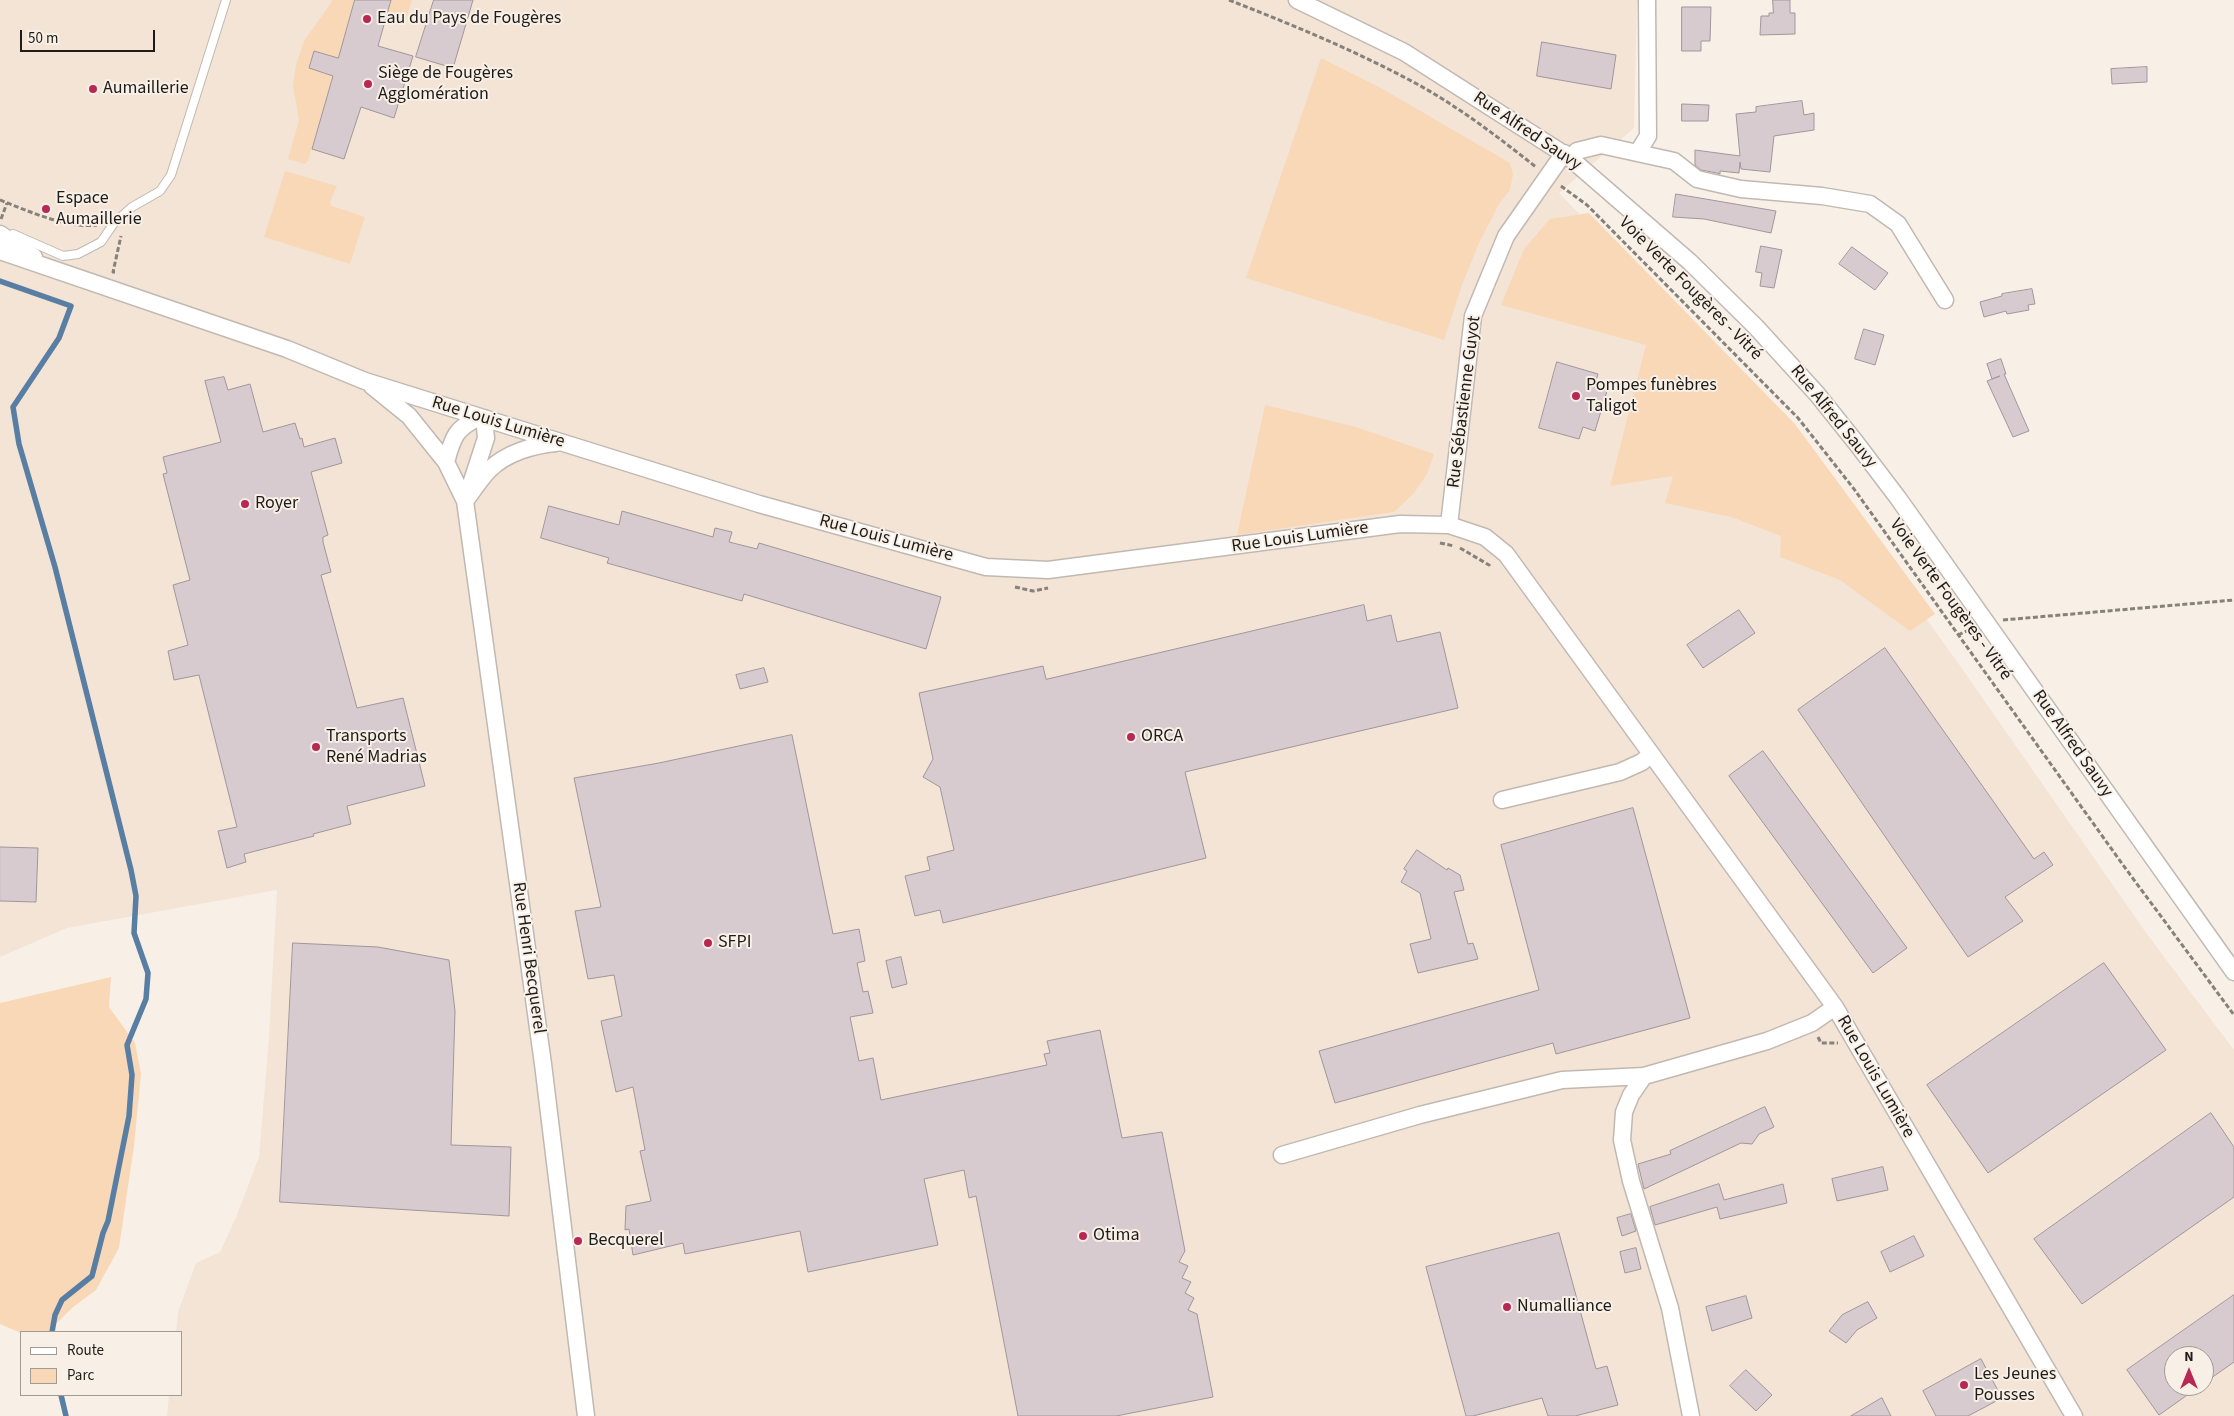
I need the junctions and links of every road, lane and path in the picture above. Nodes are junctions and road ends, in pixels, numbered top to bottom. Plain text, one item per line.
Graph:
1 (226, 0) edge
2 (1229, 0) edge
3 (1297, 0) edge
4 (1647, 0) edge
5 (1638, 152) junction
6 (1567, 155) junction
7 (1548, 176) junction
8 (0, 200) edge
9 (6, 202) junction
10 (0, 222) edge
11 (114, 223) junction
12 (0, 227) edge
13 (0, 234) edge
14 (0, 251) edge
15 (48, 266) junction
16 (122, 275) dead end
17 (1945, 300) dead end
18 (365, 381) junction
19 (481, 417) junction
20 (561, 442) junction
21 (446, 462) junction
22 (465, 500) junction
23 (1449, 526) junction
24 (1435, 542) dead end
25 (1501, 550) junction
26 (1014, 587) dead end
27 (1050, 587) dead end
28 (2234, 600) edge
29 (1985, 622) junction
30 (1958, 635) junction
31 (1651, 754) junction
32 (1502, 800) dead end
33 (2234, 972) edge
34 (1834, 1008) junction
35 (2234, 1015) edge
36 (1644, 1076) junction
37 (1282, 1155) dead end
38 (586, 1416) edge
39 (1691, 1416) edge
40 (2074, 1416) edge

1 - 11 lane
2 - 7 path, Voie Verte Fougères - Vitré
3 - 6 street, Rue Alfred Sauvy
4 - 5 street
5 - 6 street
5 - 17 street
6 - 7 street, Rue Sébastienne Guyot
6 - 29 street, Rue Alfred Sauvy
7 - 23 street, Rue Sébastienne Guyot
7 - 30 path, Voie Verte Fougères - Vitré
8 - 9 path
9 - 10 path
9 - 11 path
11 - 12 lane
11 - 16 path
13 - 15 street, Rue Louis Lumière
14 - 15 street, Rue Louis Lumière
15 - 18 street, Rue Louis Lumière
18 - 19 street, Rue Louis Lumière
18 - 21 street, Rue Henri Becquerel
19 - 20 street, Rue Louis Lumière
19 - 21 street
19 - 22 street, Rue Henri Becquerel
20 - 22 street
20 - 23 street, Rue Louis Lumière
21 - 22 street, Rue Henri Becquerel
22 - 38 street, Rue Henri Becquerel
23 - 25 street, Rue Louis Lumière
24 - 25 path
25 - 31 street, Rue Louis Lumière
26 - 27 path
28 - 29 path
29 - 30 path
29 - 33 street, Rue Alfred Sauvy
30 - 35 path, Voie Verte Fougères - Vitré
31 - 32 street
31 - 34 street, Rue Louis Lumière
34 - 36 street
34 - 40 street, Rue Louis Lumière
36 - 37 street
36 - 39 street

